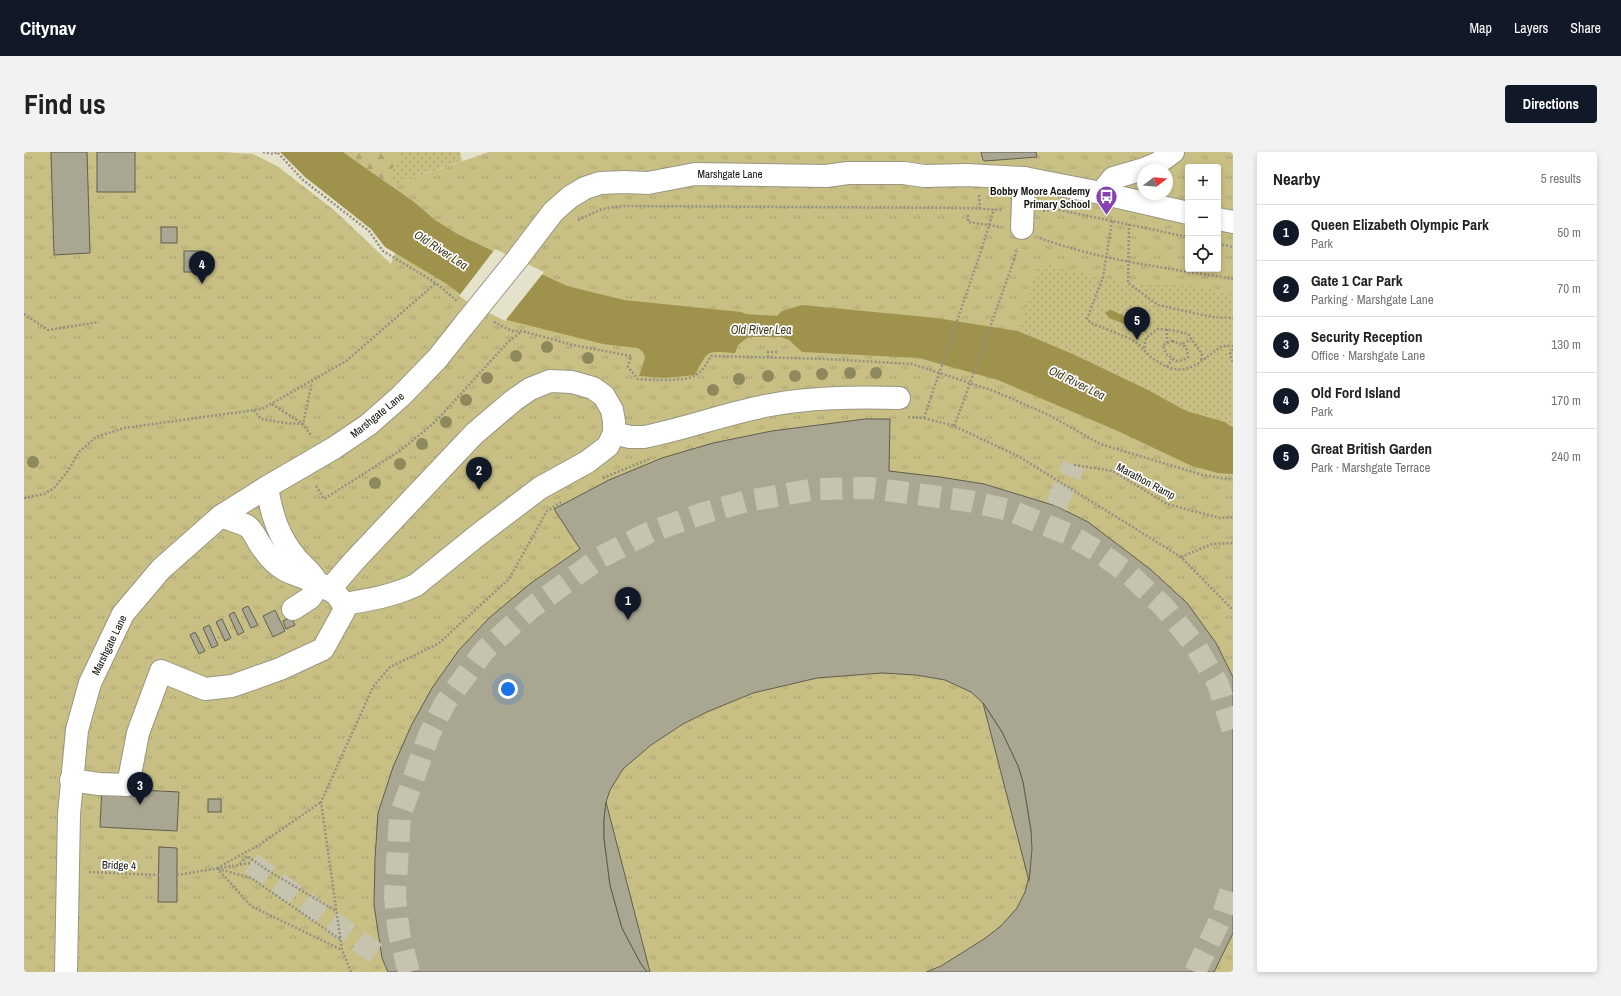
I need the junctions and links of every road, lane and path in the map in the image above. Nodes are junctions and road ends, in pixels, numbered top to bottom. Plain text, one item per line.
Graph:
1 (263, 152) edge
2 (276, 152) edge
3 (1173, 152) edge
4 (1024, 178) junction
5 (1101, 193) junction
6 (968, 208) dead end
7 (994, 209) dead end
8 (1055, 209) dead end
9 (1185, 212) edge
10 (968, 215) dead end
11 (1112, 220) junction
12 (1221, 220) edge
13 (1233, 222) edge
14 (573, 223) dead end
15 (1129, 224) junction
16 (989, 225) junction
17 (1020, 231) junction
18 (1185, 236) edge
19 (1221, 245) edge
20 (1233, 247) edge
21 (1106, 256) junction
22 (1014, 260) dead end
23 (1128, 261) junction
24 (1233, 279) edge
25 (436, 284) junction
26 (459, 302) dead end
27 (24, 314) edge
28 (1233, 318) edge
29 (492, 321) dead end
30 (99, 322) dead end
31 (1167, 329) junction
32 (522, 331) junction
33 (1191, 339) junction
34 (1167, 343) junction
35 (1183, 344) junction
36 (1144, 348) junction
37 (1233, 348) edge
38 (779, 352) dead end
39 (768, 357) junction
40 (1172, 359) junction
41 (1201, 361) junction
42 (1233, 363) edge
43 (1167, 367) junction
44 (312, 381) junction
45 (272, 404) junction
46 (901, 408) joint
47 (254, 410) junction
48 (924, 418) junction
49 (303, 424) junction
50 (954, 426) junction
51 (614, 433) junction
52 (316, 442) dead end
53 (650, 458) dead end
54 (1074, 465) dead end
55 (1233, 480) edge
56 (597, 482) dead end
57 (316, 486) dead end
58 (266, 487) junction
59 (24, 498) edge
60 (566, 500) dead end
61 (221, 516) junction
62 (1233, 517) edge
63 (1233, 543) edge
64 (1181, 557) junction
65 (327, 590) junction
66 (1229, 605) junction
67 (1233, 605) edge
68 (293, 609) dead end
69 (1233, 610) edge
70 (71, 780) junction
71 (321, 802) junction
72 (251, 863) tunnel mouth
73 (240, 864) junction
74 (217, 868) junction
75 (85, 872) dead end
76 (159, 875) dead end
77 (177, 875) dead end
78 (337, 911) junction
79 (341, 940) junction
80 (342, 950) junction
81 (66, 972) edge
82 (351, 972) edge

1 - 2 path
2 - 25 path
3 - 5 street
4 - 5 street, Marshgate Lane
4 - 17 street
4 - 58 street, Marshgate Lane, bridge
5 - 9 street, Marshgate Lane
6 - 14 path
7 - 16 path
8 - 11 path
10 - 16 path
11 - 15 path
11 - 21 path
12 - 13 street
15 - 18 path
15 - 23 path
16 - 17 path
16 - 48 path, bridge
17 - 21 path
19 - 20 path
21 - 23 path
21 - 36 path
22 - 50 path, bridge
23 - 24 path
23 - 28 path
25 - 26 path
25 - 44 path
27 - 30 path
29 - 32 path
31 - 33 path
31 - 34 path
31 - 36 path
32 - 39 path
32 - 57 path
33 - 35 path
33 - 41 path
34 - 35 path
34 - 40 path
35 - 40 path
36 - 43 path
37 - 41 path
37 - 42 path
38 - 39 path
39 - 55 path
40 - 43 path
41 - 43 path
44 - 45 path
44 - 49 path
45 - 47 path
45 - 49 path
46 - 48 path
46 - 51 street
47 - 49 path
47 - 59 path
48 - 50 path
49 - 52 path
50 - 64 path
51 - 65 street
51 - 65 street
53 - 56 path
54 - 62 path, Marathon Ramp
58 - 61 street, Marshgate Lane
58 - 65 street
60 - 71 path
61 - 65 street
61 - 70 street, Marshgate Lane
63 - 64 path
64 - 66 path
65 - 68 street
65 - 70 street
66 - 67 path
66 - 69 path
70 - 81 street, Marshgate Lane
71 - 74 path
71 - 78 path
72 - 73 path
73 - 74 path
73 - 78 path
74 - 77 path
74 - 79 path
74 - 80 path
75 - 76 path, Bridge 4
78 - 79 path
79 - 80 path
80 - 82 path

